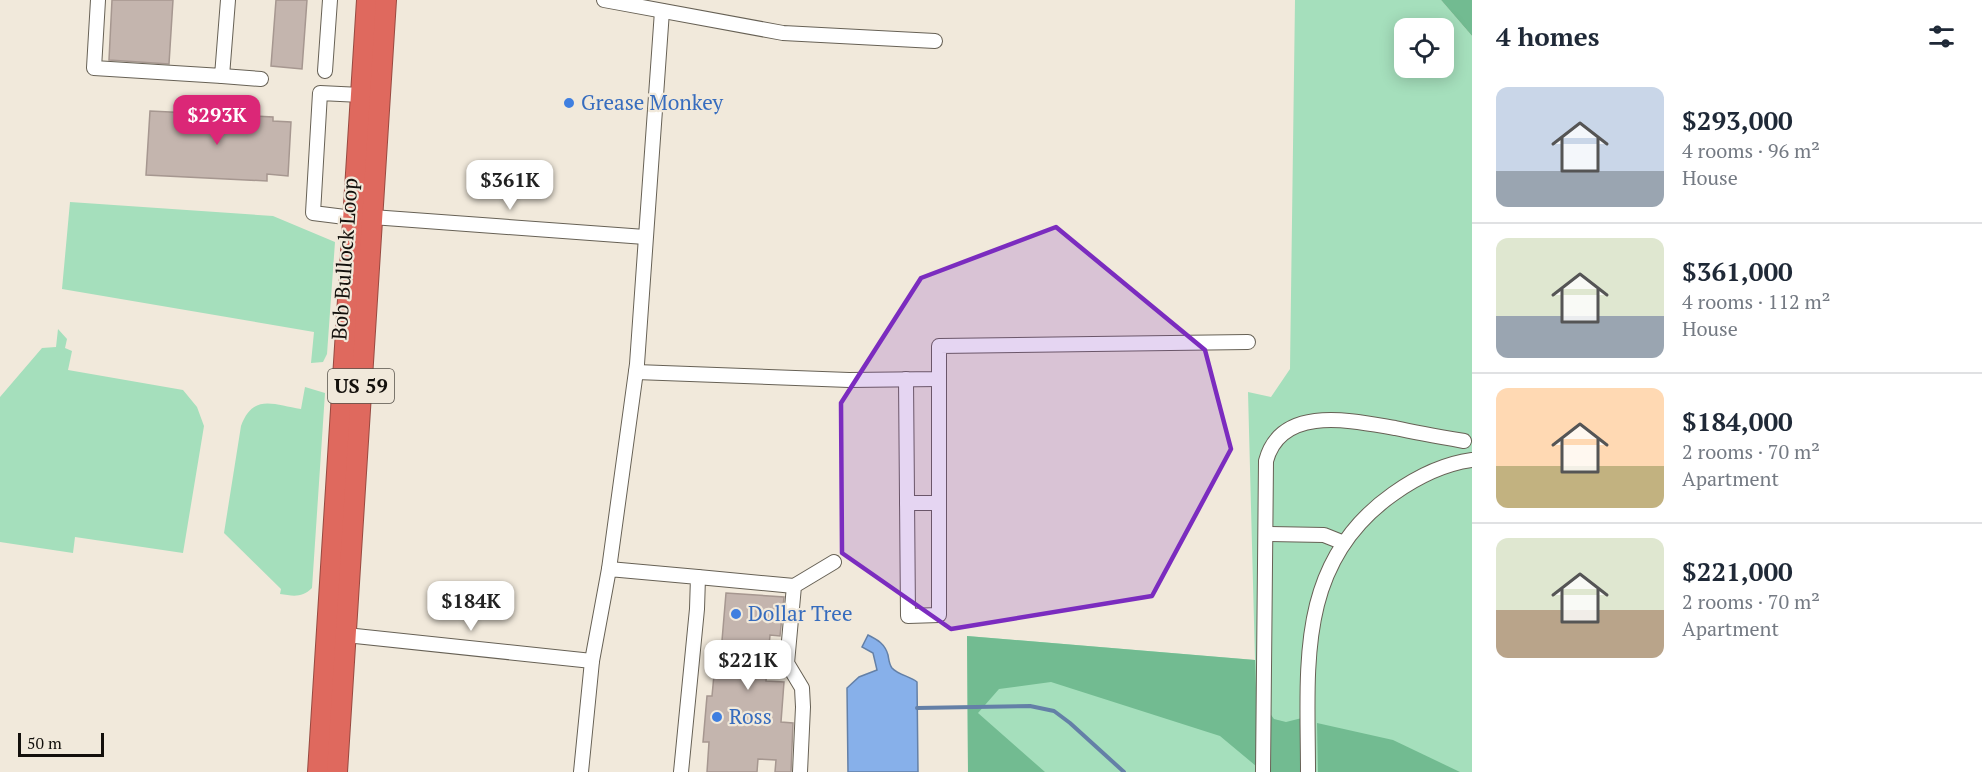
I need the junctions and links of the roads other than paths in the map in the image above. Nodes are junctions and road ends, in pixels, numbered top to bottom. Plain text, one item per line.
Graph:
1 (98, 0) edge
2 (228, 0) edge
3 (330, 0) edge
4 (367, 0) edge
5 (386, 0) edge
6 (604, 0) edge
7 (662, 11) junction
8 (935, 41) dead end
9 (325, 71) dead end
10 (222, 76) junction
11 (261, 79) dead end
12 (361, 94) junction
13 (362, 218) junction
14 (645, 237) junction
15 (1248, 342) dead end
16 (636, 372) junction
17 (906, 379) junction
18 (939, 379) junction
19 (1464, 441) dead end
20 (1472, 460) edge
21 (907, 503) junction
22 (938, 503) junction
23 (1266, 534) junction
24 (1344, 543) junction
25 (834, 562) dead end
26 (609, 569) junction
27 (698, 577) junction
28 (794, 586) junction
29 (346, 635) junction
30 (592, 661) junction
31 (318, 772) edge
32 (337, 772) edge
33 (580, 772) edge
34 (681, 772) edge
35 (800, 772) edge
36 (1263, 772) edge
37 (1308, 772) edge

1 - 10 street
2 - 10 street
3 - 9 street
4 - 12 highway, Bob Bullock Loop / US 59
5 - 13 highway, Bob Bullock Loop / US 59
6 - 7 street
7 - 8 street
7 - 14 street
10 - 11 street
12 - 13 highway, Bob Bullock Loop / US 59
12 - 13 street
13 - 14 street
13 - 29 highway, Bob Bullock Loop / US 59
13 - 31 highway, Bob Bullock Loop / US 59
14 - 16 street
15 - 18 street
16 - 17 street
16 - 26 street
17 - 18 street
17 - 21 street
18 - 22 street
19 - 23 street
20 - 24 street
21 - 22 street
21 - 22 street
23 - 24 street
23 - 36 street
24 - 37 street
25 - 28 street
26 - 27 street
26 - 30 street
27 - 28 street
27 - 34 street
28 - 35 street
29 - 30 street
29 - 32 highway, Bob Bullock Loop / US 59
30 - 33 street

